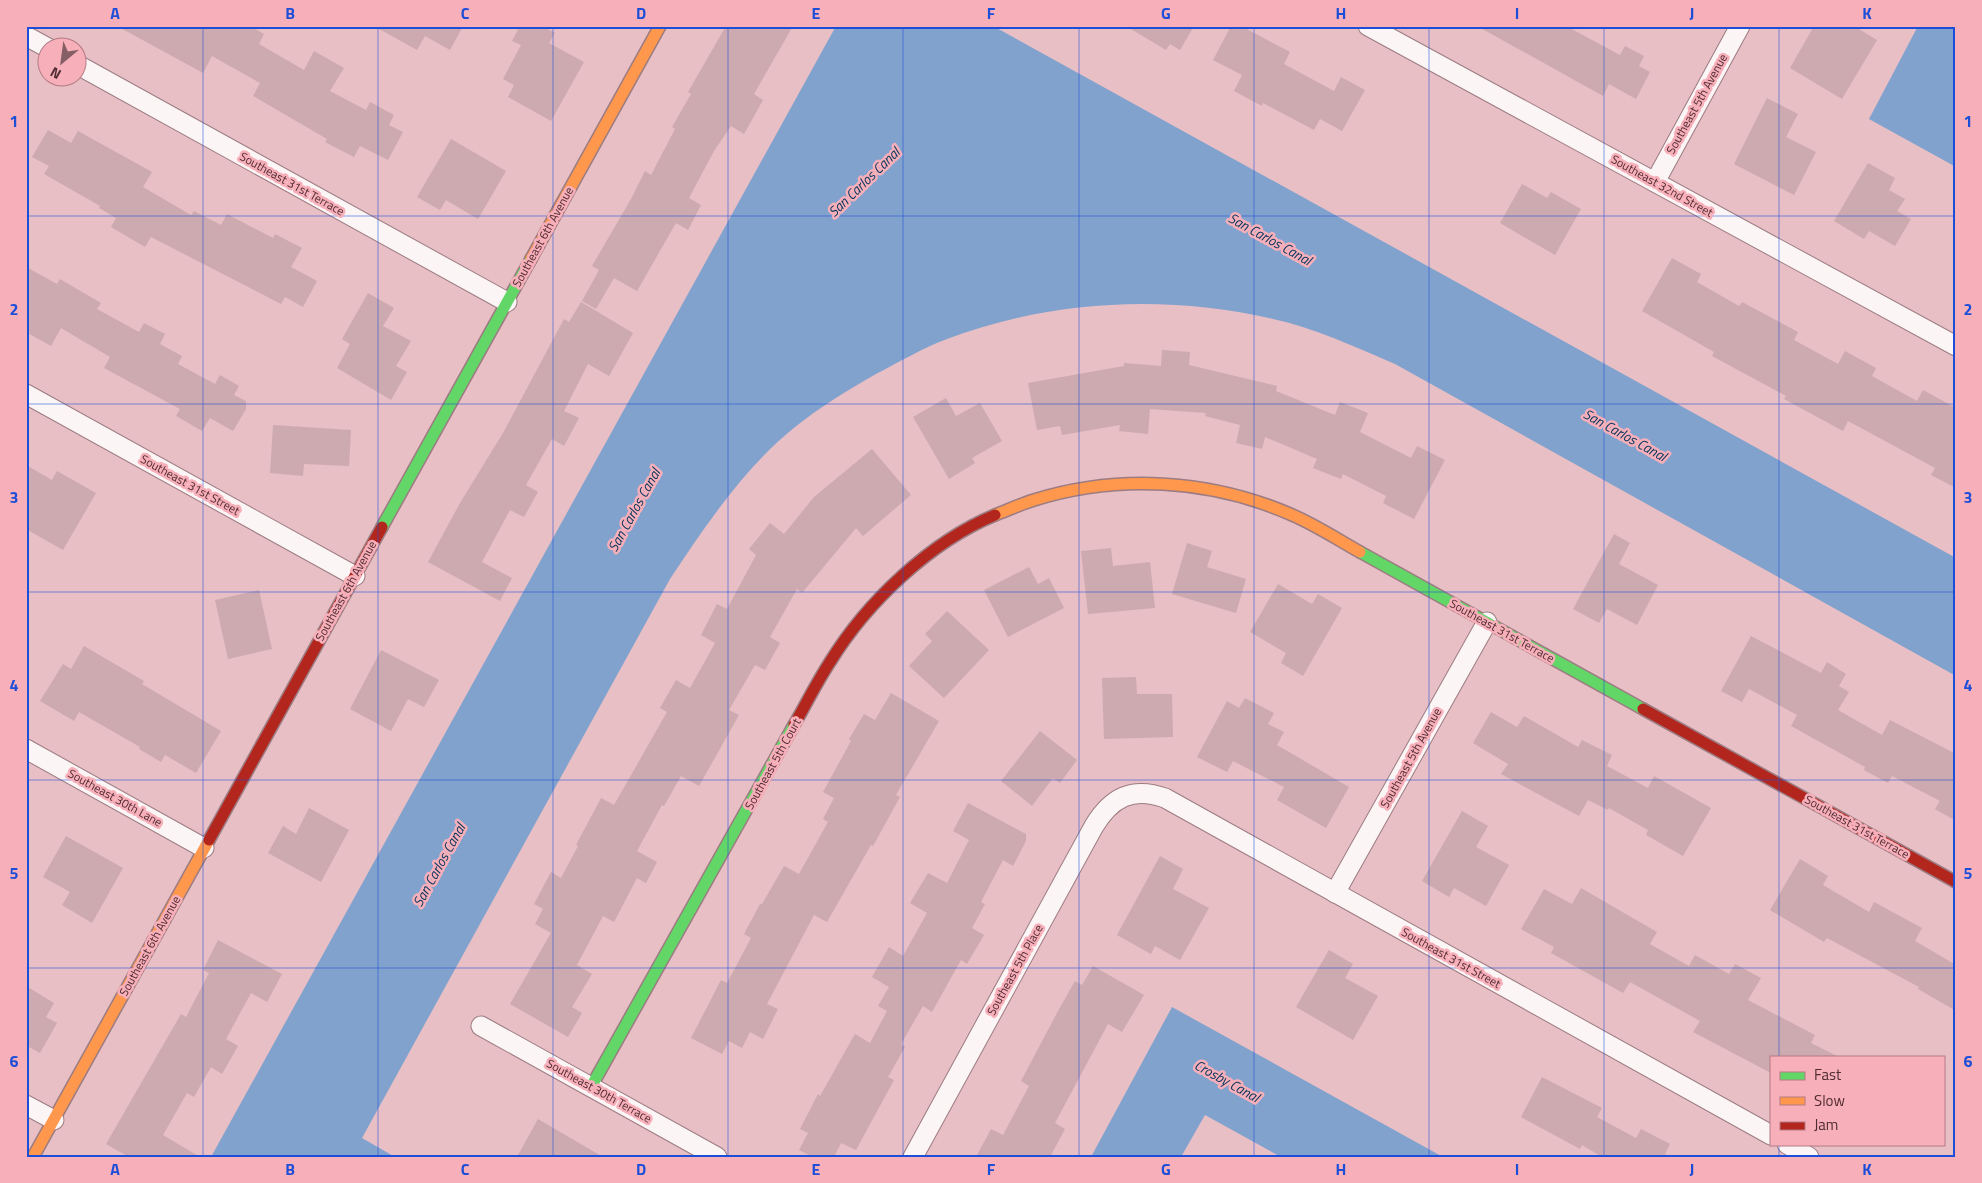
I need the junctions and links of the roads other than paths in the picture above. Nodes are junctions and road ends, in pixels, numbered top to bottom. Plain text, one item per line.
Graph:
1 (1368, 26) edge
2 (1740, 26) edge
3 (657, 27) edge
4 (26, 36) edge
5 (38, 43) edge
6 (88, 71) edge
7 (1655, 182) junction
8 (507, 302) junction
9 (1956, 346) edge
10 (26, 394) edge
11 (1021, 504) joint
12 (355, 576) junction
13 (1487, 622) junction
14 (26, 749) edge
15 (1129, 794) joint
16 (204, 848) junction
17 (1956, 882) edge
18 (1335, 893) junction
19 (481, 1026) dead end
20 (592, 1087) junction
21 (26, 1105) edge
22 (54, 1120) junction
23 (1770, 1134) edge
24 (1790, 1146) edge
25 (33, 1157) edge
26 (717, 1157) edge
27 (912, 1157) edge
28 (1809, 1157) edge

1 - 7 street, Southeast 32nd Street
2 - 7 street, Southeast 5th Avenue
3 - 8 street, Southeast 6th Avenue
4 - 5 street
6 - 8 street, Southeast 31st Terrace
7 - 9 street, Southeast 32nd Street
8 - 12 street, Southeast 6th Avenue
10 - 12 street, Southeast 31st Street
11 - 13 street, Southeast 31st Terrace
11 - 20 street, Southeast 5th Court
12 - 16 street, Southeast 6th Avenue
13 - 17 street, Southeast 31st Terrace
13 - 18 street, Southeast 5th Avenue
14 - 16 street, Southeast 30th Lane
15 - 18 street, Southeast 31st Street
15 - 27 street, Southeast 5th Place
16 - 22 street, Southeast 6th Avenue
18 - 23 street, Southeast 31st Street
19 - 20 street, Southeast 30th Terrace
20 - 26 street, Southeast 30th Terrace
21 - 22 street
22 - 25 street, Southeast 6th Avenue
24 - 28 street

